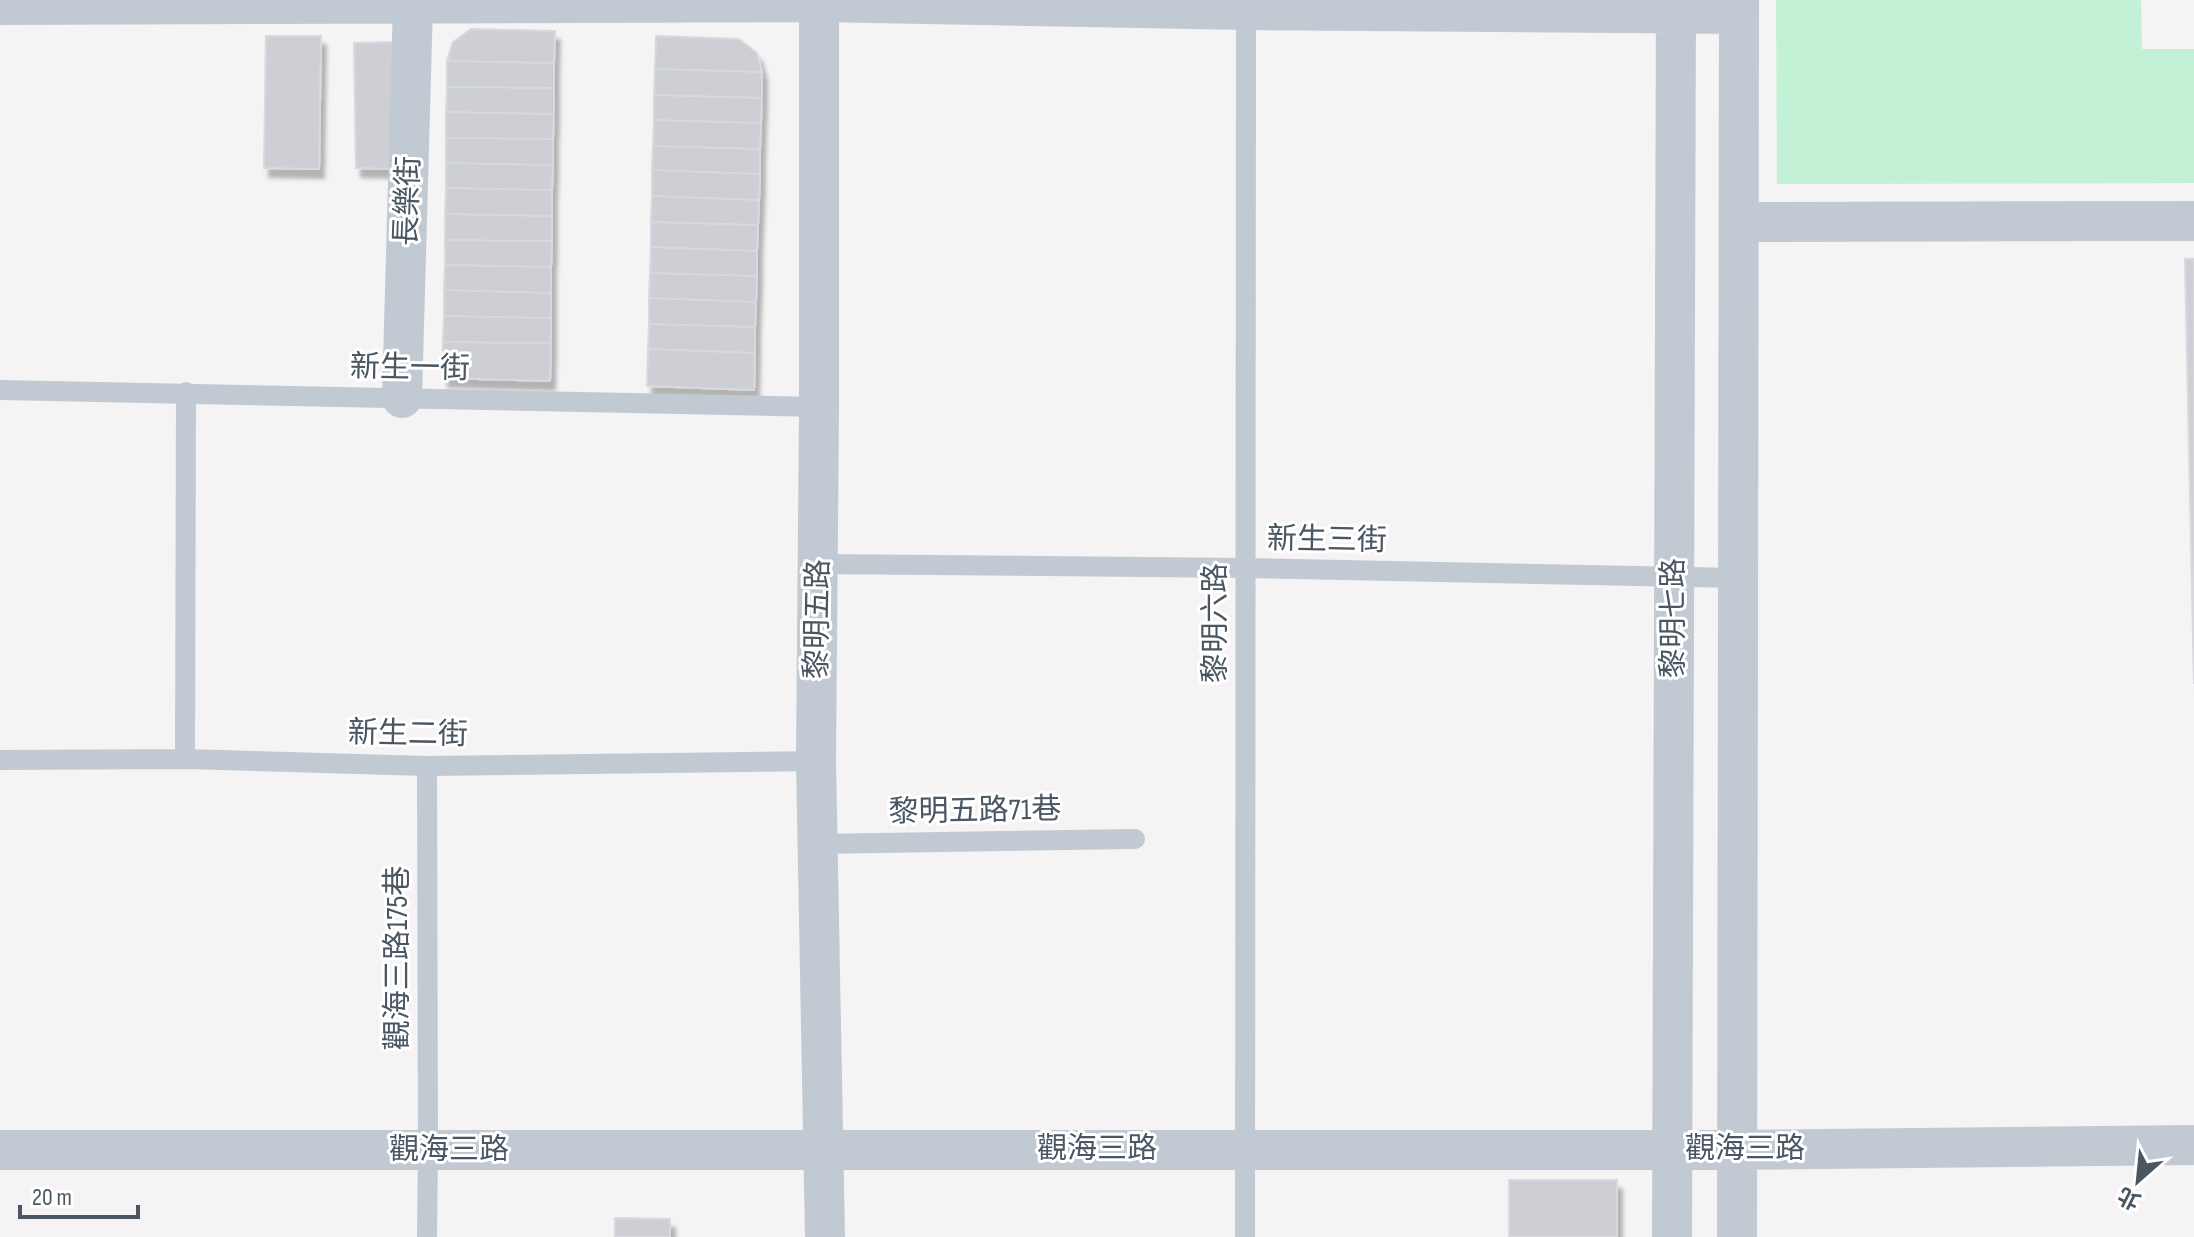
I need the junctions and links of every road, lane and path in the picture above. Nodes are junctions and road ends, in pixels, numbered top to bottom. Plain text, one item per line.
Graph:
1 (819, 1) edge
2 (413, 3) junction
3 (0, 5) edge
4 (1676, 7) edge
5 (1739, 7) edge
6 (1246, 10) junction
7 (2194, 221) edge
8 (1739, 222) junction
9 (0, 390) edge
10 (186, 392) junction
11 (402, 398) junction
12 (819, 407) junction
13 (819, 564) junction
14 (1246, 568) junction
15 (1674, 578) junction
16 (1738, 578) junction
17 (185, 759) junction
18 (0, 760) edge
19 (816, 761) junction
20 (427, 766) junction
21 (1135, 839) dead end
22 (817, 844) junction
23 (2194, 1145) edge
24 (1246, 1149) junction
25 (1672, 1149) junction
26 (0, 1150) edge
27 (428, 1150) junction
28 (824, 1150) junction
29 (1737, 1150) junction
30 (427, 1237) edge
31 (825, 1237) edge
32 (1245, 1237) edge
33 (1672, 1237) edge
34 (1737, 1237) edge

1 - 2 street
1 - 6 street
1 - 12 street, 黎明五路
2 - 3 street
2 - 11 street, 長樂街
4 - 5 street
4 - 6 street
4 - 15 street, 黎明七路
5 - 8 street
6 - 14 lane, 黎明六路
7 - 8 street
8 - 16 street
9 - 10 lane, 新生一街
10 - 11 lane, 新生一街
10 - 17 lane
11 - 12 lane, 新生一街
12 - 13 street, 黎明五路
13 - 14 lane, 新生三街
13 - 19 street, 黎明五路
14 - 15 lane, 新生三街
14 - 24 lane, 黎明六路
15 - 16 lane, 新生三街
15 - 25 street, 黎明七路
16 - 29 street
17 - 18 lane, 新生二街
17 - 20 lane, 新生二街
19 - 20 lane, 新生二街
19 - 22 street, 黎明五路
20 - 27 lane, 觀海三路175巷
21 - 22 lane, 黎明五路71巷
22 - 28 street, 黎明五路
23 - 29 street, 觀海三路
24 - 25 street, 觀海三路
24 - 28 street, 觀海三路
24 - 32 lane, 黎明六路
25 - 29 street, 觀海三路
25 - 33 street, 黎明七路
26 - 27 street, 觀海三路
27 - 28 street, 觀海三路
27 - 30 lane, 觀海三路175巷
28 - 31 street, 黎明五路
29 - 34 street

